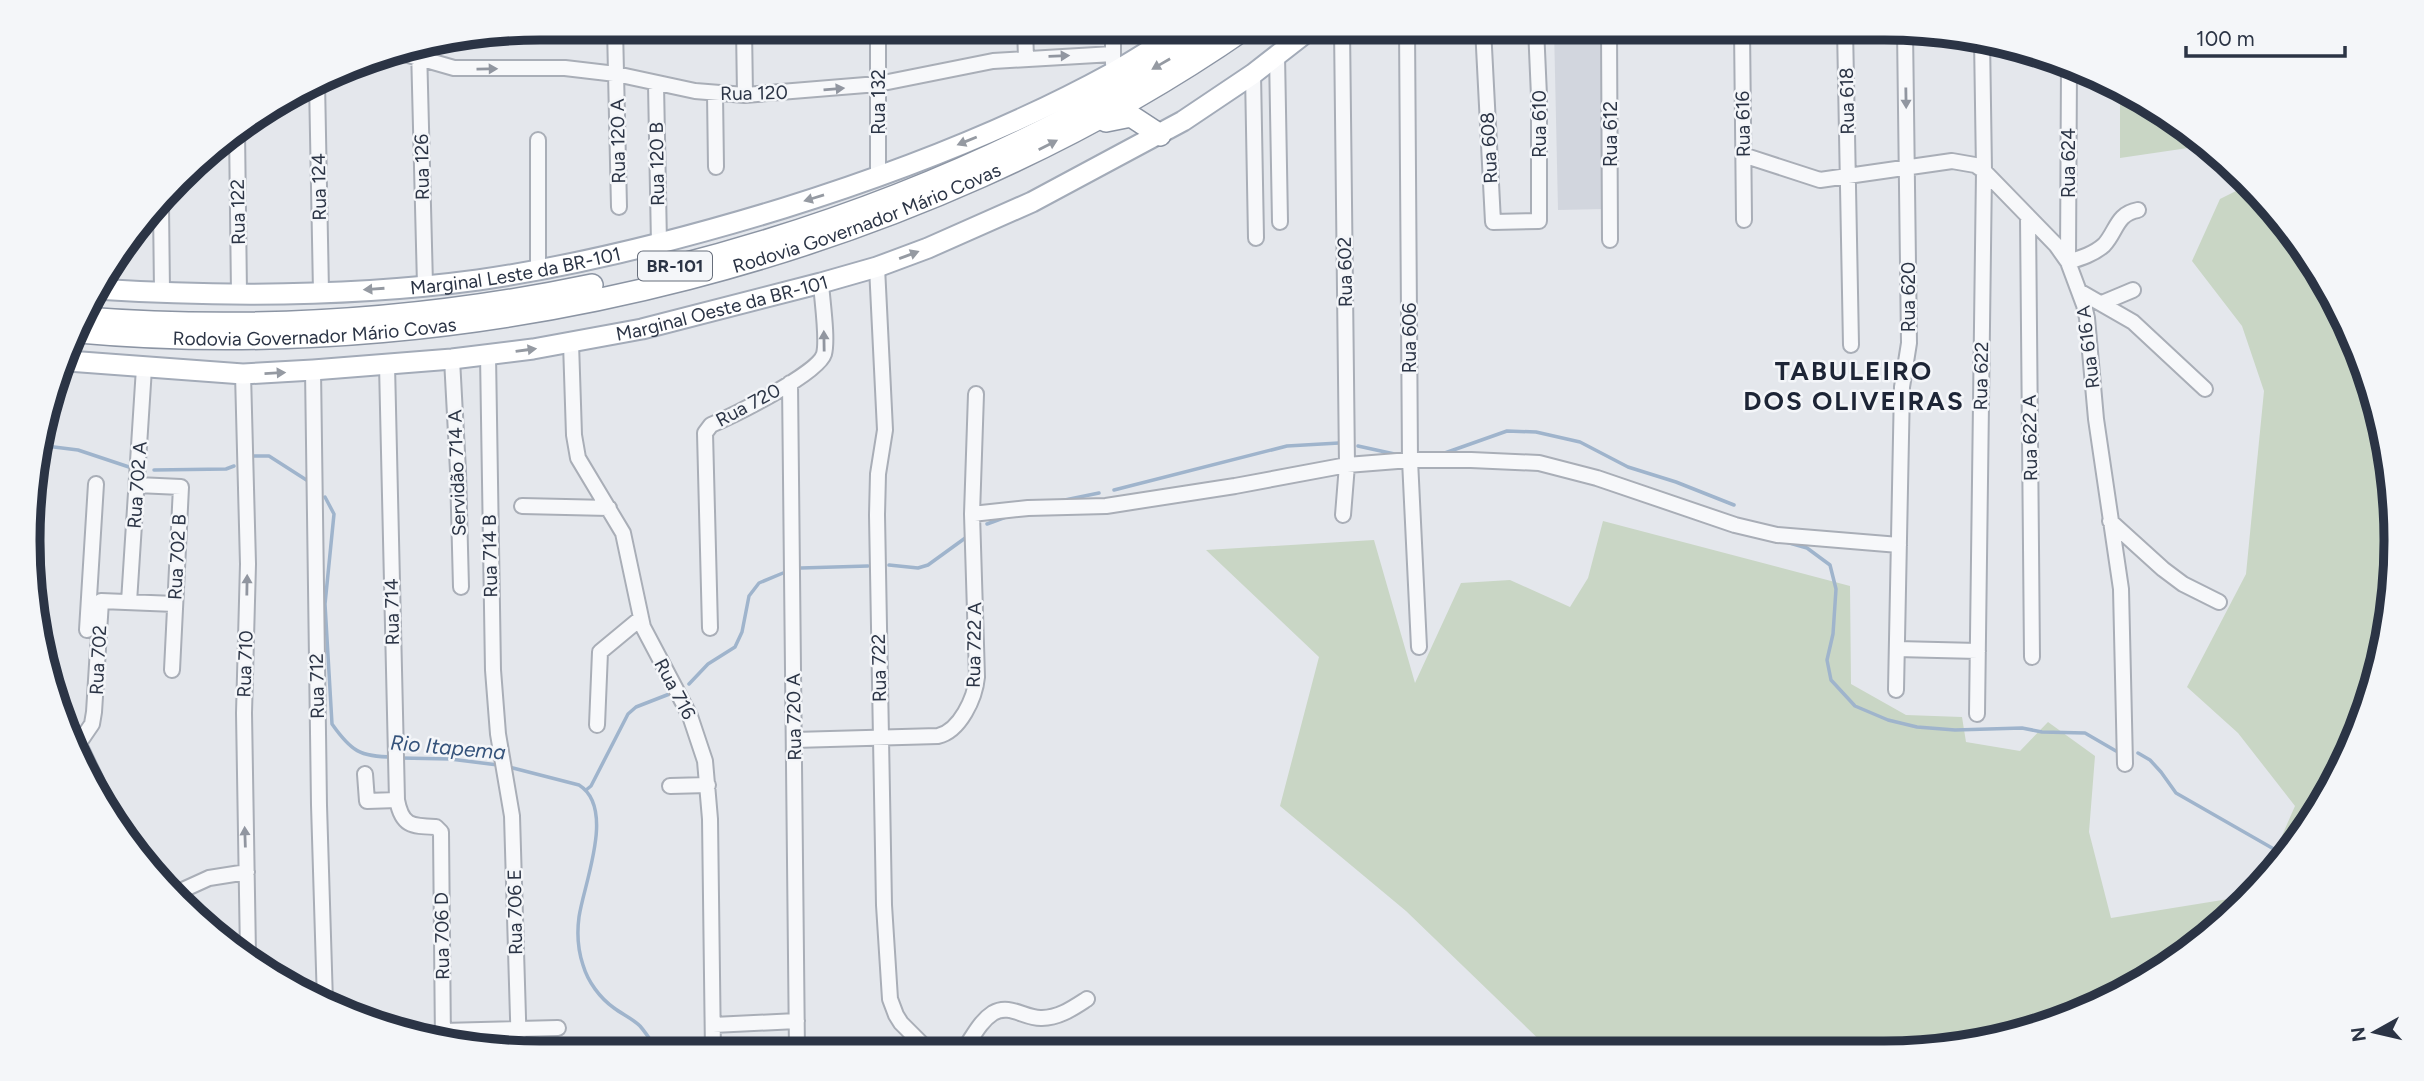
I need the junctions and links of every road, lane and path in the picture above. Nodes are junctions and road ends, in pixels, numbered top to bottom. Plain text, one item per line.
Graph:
1 (616, 40) edge
2 (744, 40) edge
3 (878, 40) edge
4 (1026, 40) edge
5 (1113, 40) edge
6 (1160, 40) edge
7 (1199, 40) edge
8 (1228, 40) edge
9 (1296, 40) edge
10 (1342, 40) edge
11 (1408, 40) edge
12 (1484, 40) edge
13 (1536, 40) edge
14 (1609, 40) edge
15 (1742, 40) edge
16 (1845, 40) edge
17 (1905, 41) edge
18 (1982, 50) edge
19 (420, 55) edge
20 (422, 55) edge
21 (1277, 55) junction
22 (1026, 58) junction
23 (1113, 63) junction
24 (617, 74) junction
25 (1253, 74) junction
26 (2069, 76) edge
27 (656, 84) junction
28 (878, 84) junction
29 (317, 93) edge
30 (715, 94) junction
31 (745, 95) junction
32 (1086, 125) junction
33 (1160, 135) junction
34 (538, 140) dead end
35 (237, 143) edge
36 (1743, 155) junction
37 (716, 167) dead end
38 (1907, 167) junction
39 (1984, 172) junction
40 (1848, 175) junction
41 (878, 176) junction
42 (619, 207) dead end
43 (2138, 210) dead end
44 (161, 215) edge
45 (2028, 218) junction
46 (1744, 220) dead end
47 (1539, 221) joint
48 (1280, 222) dead end
49 (1256, 238) dead end
50 (1611, 240) dead end
51 (659, 244) junction
52 (2068, 262) junction
53 (877, 267) junction
54 (538, 270) junction
55 (821, 283) junction
56 (425, 285) junction
57 (107, 290) edge
58 (2133, 290) dead end
59 (2080, 291) junction
60 (162, 292) junction
61 (321, 292) junction
62 (239, 294) junction
63 (2102, 303) junction
64 (92, 318) edge
65 (86, 332) edge
66 (571, 342) junction
67 (1851, 345) dead end
68 (488, 355) junction
69 (452, 359) junction
70 (74, 362) edge
71 (387, 365) junction
72 (144, 368) junction
73 (313, 370) junction
74 (243, 373) junction
75 (790, 383) junction
76 (2205, 389) dead end
77 (976, 394) dead end
78 (1410, 460) junction
79 (1347, 466) junction
80 (96, 484) dead end
81 (137, 485) junction
82 (522, 506) dead end
83 (609, 508) junction
84 (972, 514) junction
85 (1343, 516) dead end
86 (2110, 520) junction
87 (1899, 545) junction
88 (461, 587) dead end
89 (95, 598) junction
90 (129, 602) junction
91 (2219, 602) dead end
92 (175, 604) junction
93 (641, 618) junction
94 (710, 628) dead end
95 (88, 630) dead end
96 (1419, 647) dead end
97 (1897, 649) junction
98 (1978, 651) junction
99 (2032, 657) dead end
100 (172, 670) dead end
101 (1896, 690) dead end
102 (1977, 713) dead end
103 (597, 725) dead end
104 (881, 738) junction
105 (81, 739) edge
106 (794, 740) junction
107 (2125, 764) dead end
108 (365, 774) dead end
109 (505, 774) joint
110 (708, 785) junction
111 (670, 786) dead end
112 (397, 800) junction
113 (247, 873) junction
114 (183, 890) edge
115 (248, 945) edge
116 (325, 992) edge
117 (1087, 999) dead end
118 (797, 1021) junction
119 (713, 1025) junction
120 (558, 1028) dead end
121 (518, 1029) junction
122 (443, 1031) edge
123 (466, 1035) edge
124 (519, 1040) edge
125 (713, 1041) edge
126 (797, 1041) edge
127 (919, 1041) edge
128 (969, 1041) edge

1 - 24 street, Rua 120 A
2 - 31 street
3 - 28 street, Rua 132
4 - 22 street
5 - 23 street
6 - 23 main road, Marginal Leste da BR-101
7 -> 64 highway, Rodovia Governador Mário Covas / BR-101
8 - 32 highway, Rodovia Governador Mário Covas / BR-101
9 - 21 main road, Marginal Oeste da BR-101
10 - 79 street, Rua 602
11 - 78 street, Rua 606
12 - 47 street, Rua 608
13 - 47 street, Rua 610
14 - 50 street, Rua 612
15 - 36 street, Rua 616
16 - 40 street, Rua 618
17 -> 38 street, Rua 620
18 - 39 street, Rua 622
19 - 56 street, Rua 126
20 -> 24 street, Rua 120
21 - 25 main road, Marginal Oeste da BR-101
21 - 48 street
22 -> 23 street, Rua 120
22 - 28 street, Rua 120
23 -> 41 main road, Marginal Leste da BR-101
24 - 27 street, Rua 120
24 - 42 street, Rua 120 A
25 - 33 main road, Marginal Oeste da BR-101
25 - 49 street
26 - 52 street, Rua 624
27 - 30 street, Rua 120
27 - 51 street, Rua 120 B
31 -> 28 street, Rua 120
28 - 41 street, Rua 132
29 - 61 street, Rua 124
30 - 31 street, Rua 120
30 - 37 street
32 - 33 highway
65 -> 32 highway, Rodovia Governador Mário Covas / BR-101
53 -> 33 main road, Marginal Oeste da BR-101
34 - 54 street
35 - 62 street, Rua 122
36 - 40 street, Rua 616 A
36 - 46 street, Rua 616
38 - 39 street, Rua 616 A
38 - 40 street, Rua 616 A
38 - 87 street, Rua 620
39 - 45 street, Rua 616 A
39 - 98 street, Rua 622
40 - 67 street, Rua 618
41 -> 51 main road, Marginal Leste da BR-101
43 - 52 street
44 - 60 street
45 - 52 street, Rua 616 A
45 - 99 street, Rua 622 A
51 - 54 main road, Marginal Leste da BR-101
52 - 59 street, Rua 616 A
53 - 55 main road, Marginal Oeste da BR-101
53 - 104 street, Rua 722
54 - 56 main road, Marginal Leste da BR-101
55 - 66 main road, Marginal Oeste da BR-101
75 -> 55 street, Rua 720
56 -> 61 main road, Marginal Leste da BR-101
57 - 60 main road, Marginal Leste da BR-101
58 - 63 street
59 - 63 street
59 - 86 street, Rua 616 A
60 - 62 main road, Marginal Leste da BR-101
61 - 62 main road, Marginal Leste da BR-101
63 - 76 street
68 -> 66 main road, Marginal Oeste da BR-101
66 - 83 street, Rua 716
68 - 69 main road, Marginal Oeste da BR-101
68 - 109 street, Rua 714 B
69 - 71 main road, Marginal Oeste da BR-101
69 - 88 street, Servidão 714 A
70 - 72 main road, Marginal Oeste da BR-101
71 - 73 main road, Marginal Oeste da BR-101
71 - 112 street, Rua 714
72 - 74 main road, Marginal Oeste da BR-101
72 - 81 street, Rua 702 A
74 -> 73 main road, Marginal Oeste da BR-101
73 - 116 street, Rua 712
113 -> 74 street, Rua 710
75 - 94 street, Rua 720
75 - 106 street, Rua 720 A
77 - 84 street, Rua 722 A
78 - 79 street
78 - 87 street
78 - 96 street, Rua 606
79 - 84 street
79 - 85 street, Rua 602
80 - 89 street
81 - 90 street, Rua 702 A
81 - 92 street, Rua 702 B
82 - 83 street
83 - 93 street, Rua 716
84 - 104 street, Rua 722 A
86 - 91 street
86 - 107 street, Rua 616 A
87 - 97 street, Rua 620
89 - 90 street, Rua 702
89 - 95 street
89 - 105 street, Rua 702
90 - 92 street, Rua 702
92 - 100 street, Rua 702 B
93 - 103 street
93 - 110 street, Rua 716
97 - 98 street
97 - 101 street, Rua 620
98 - 102 street, Rua 622
104 - 106 street, Rua 722 A
104 - 127 street, Rua 722
106 - 118 street, Rua 720 A
108 - 112 street
109 - 121 street, Rua 706 E
110 - 111 street
110 - 119 street, Rua 716
112 - 122 street, Rua 706 D
113 - 114 street
113 - 115 street, Rua 710
117 - 128 street
118 - 119 street
118 - 126 street, Rua 720 A
119 - 125 street, Rua 716
120 - 121 street
121 - 123 street
121 - 124 street, Rua 706 E

